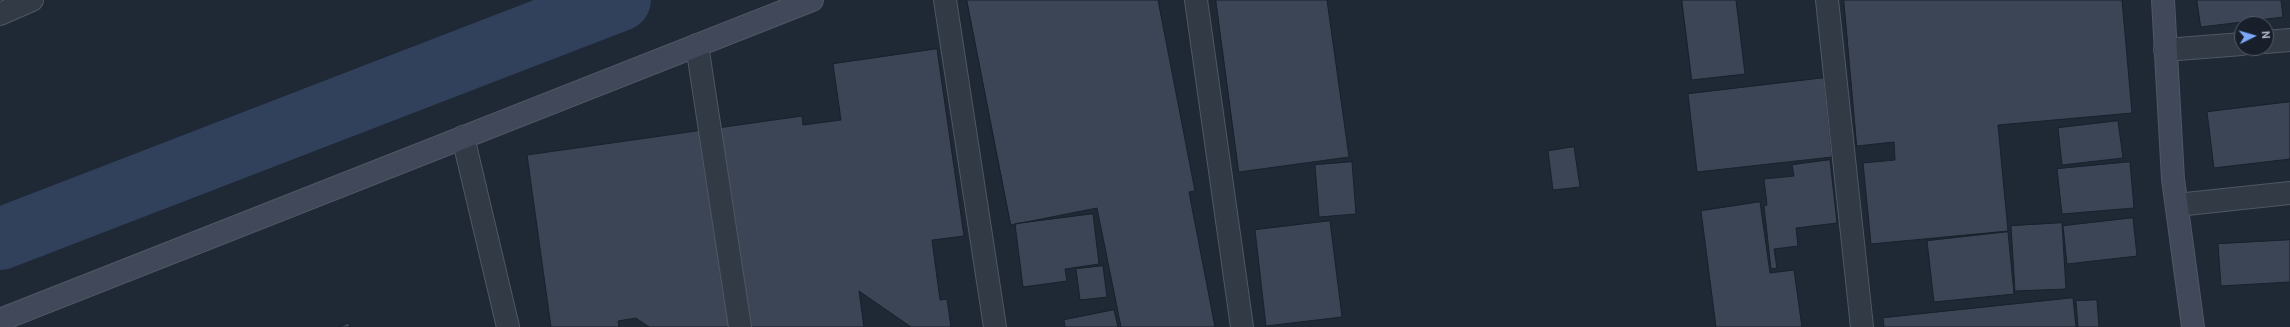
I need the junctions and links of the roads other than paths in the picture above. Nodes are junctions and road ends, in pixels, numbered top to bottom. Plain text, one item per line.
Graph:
1 (32, 0) edge
2 (812, 0) edge
3 (946, 0) edge
4 (1196, 0) edge
5 (1827, 0) edge
6 (2162, 0) edge
7 (0, 14) edge
8 (2290, 40) edge
9 (2274, 41) edge
10 (697, 45) junction
11 (2234, 45) edge
12 (2166, 50) junction
13 (463, 138) junction
14 (2290, 193) edge
15 (2177, 205) junction
16 (0, 320) edge
17 (508, 327) edge
18 (740, 327) edge
19 (995, 327) edge
20 (1242, 327) edge
21 (1862, 327) edge
22 (2193, 327) edge

1 - 7 street
2 - 10 main road
3 - 19 street
4 - 20 street
5 - 21 street
6 - 12 main road
8 - 9 street
10 - 13 main road
10 - 18 street
11 - 12 street
12 - 15 main road
13 - 16 main road
13 - 17 street
14 - 15 street
15 - 22 main road

